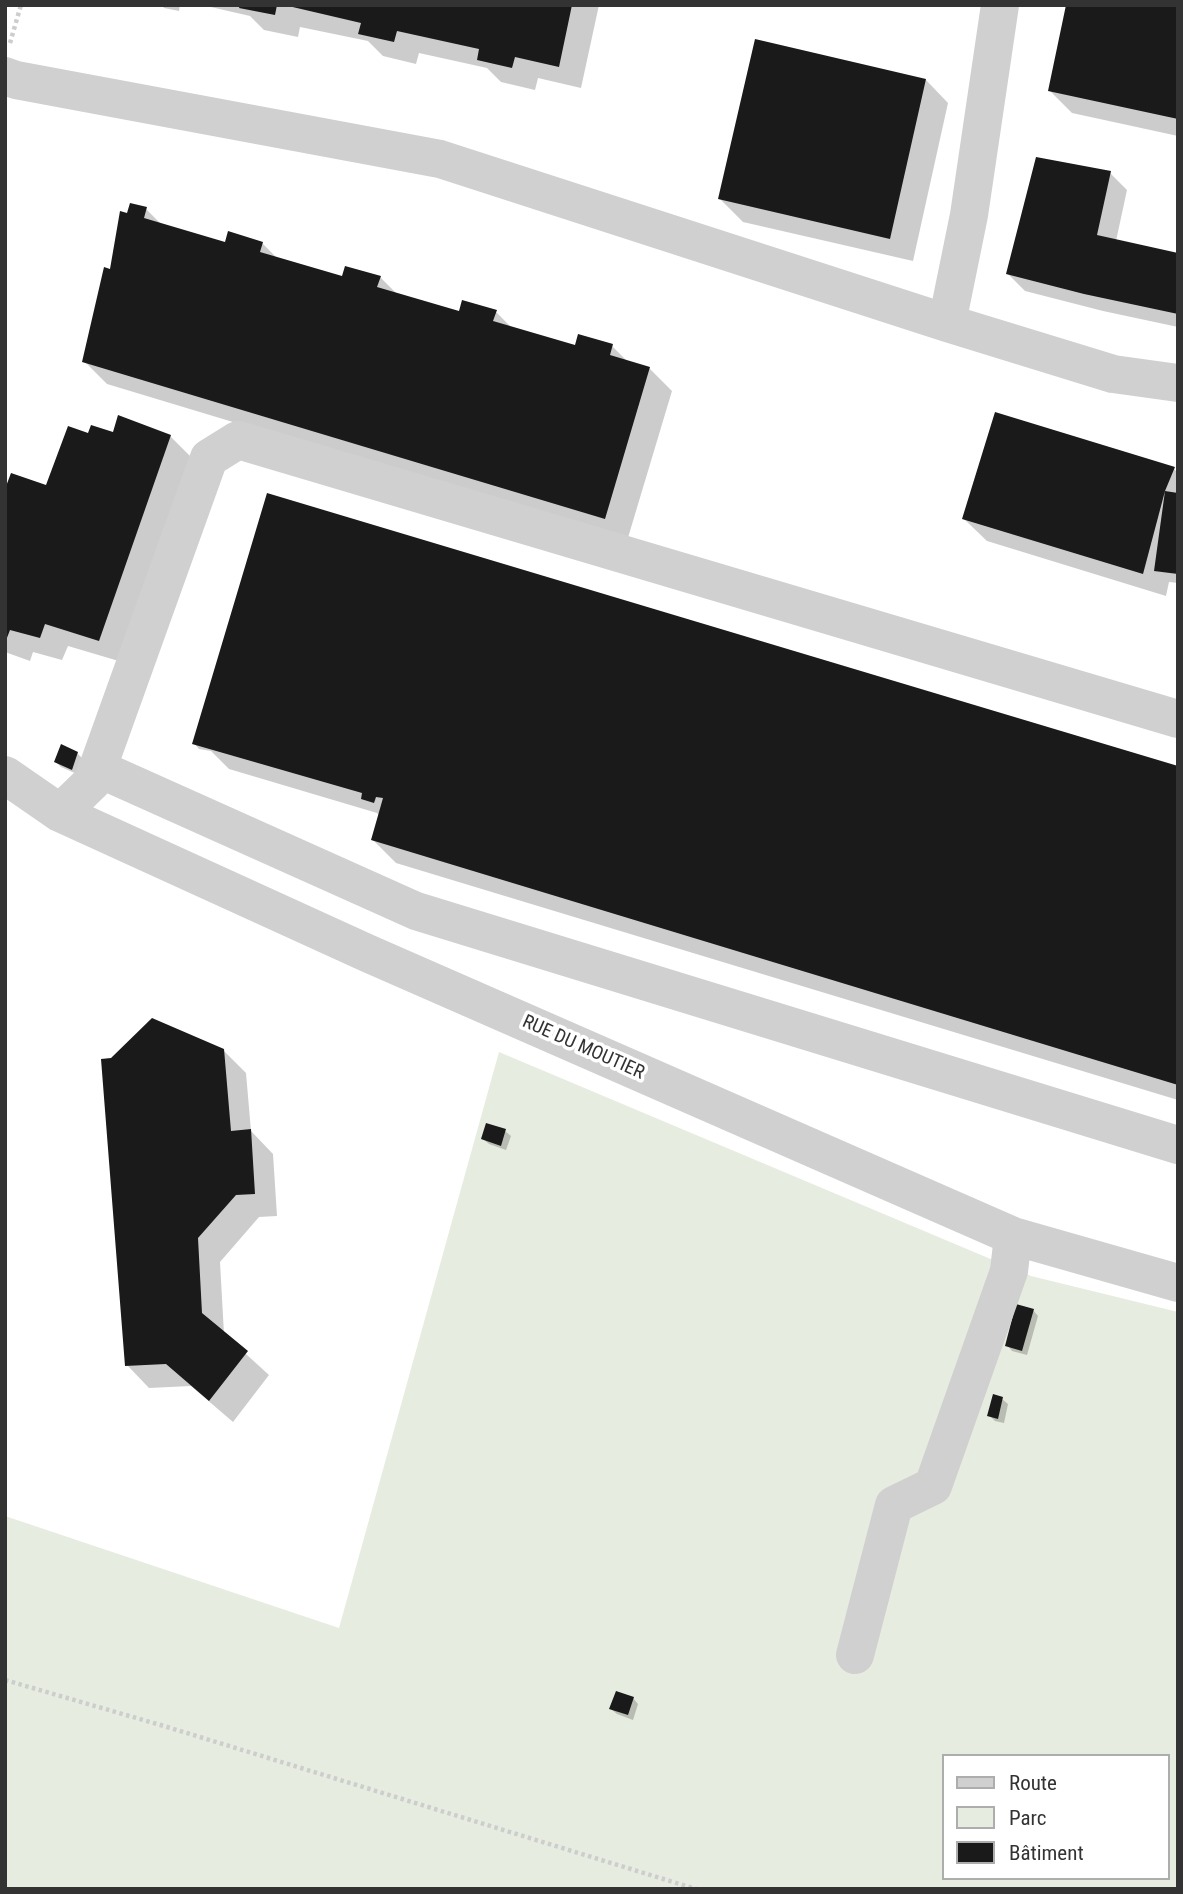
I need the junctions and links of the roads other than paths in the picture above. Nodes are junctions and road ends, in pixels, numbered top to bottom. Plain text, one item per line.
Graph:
1 (1000, 5) edge
2 (7, 62) edge
3 (947, 323) junction
4 (1178, 383) edge
5 (1178, 719) edge
6 (97, 768) junction
7 (5, 775) edge
8 (60, 813) junction
9 (1178, 1146) edge
10 (1013, 1236) junction
11 (1178, 1283) edge
12 (855, 1655) dead end

1 - 3 street
2 - 3 street
3 - 4 street
5 - 6 street
6 - 8 street
6 - 9 street
7 - 8 street, RUE DU MOUTIER
8 - 10 street, RUE DU MOUTIER
10 - 11 street, RUE DU MOUTIER
10 - 12 street

